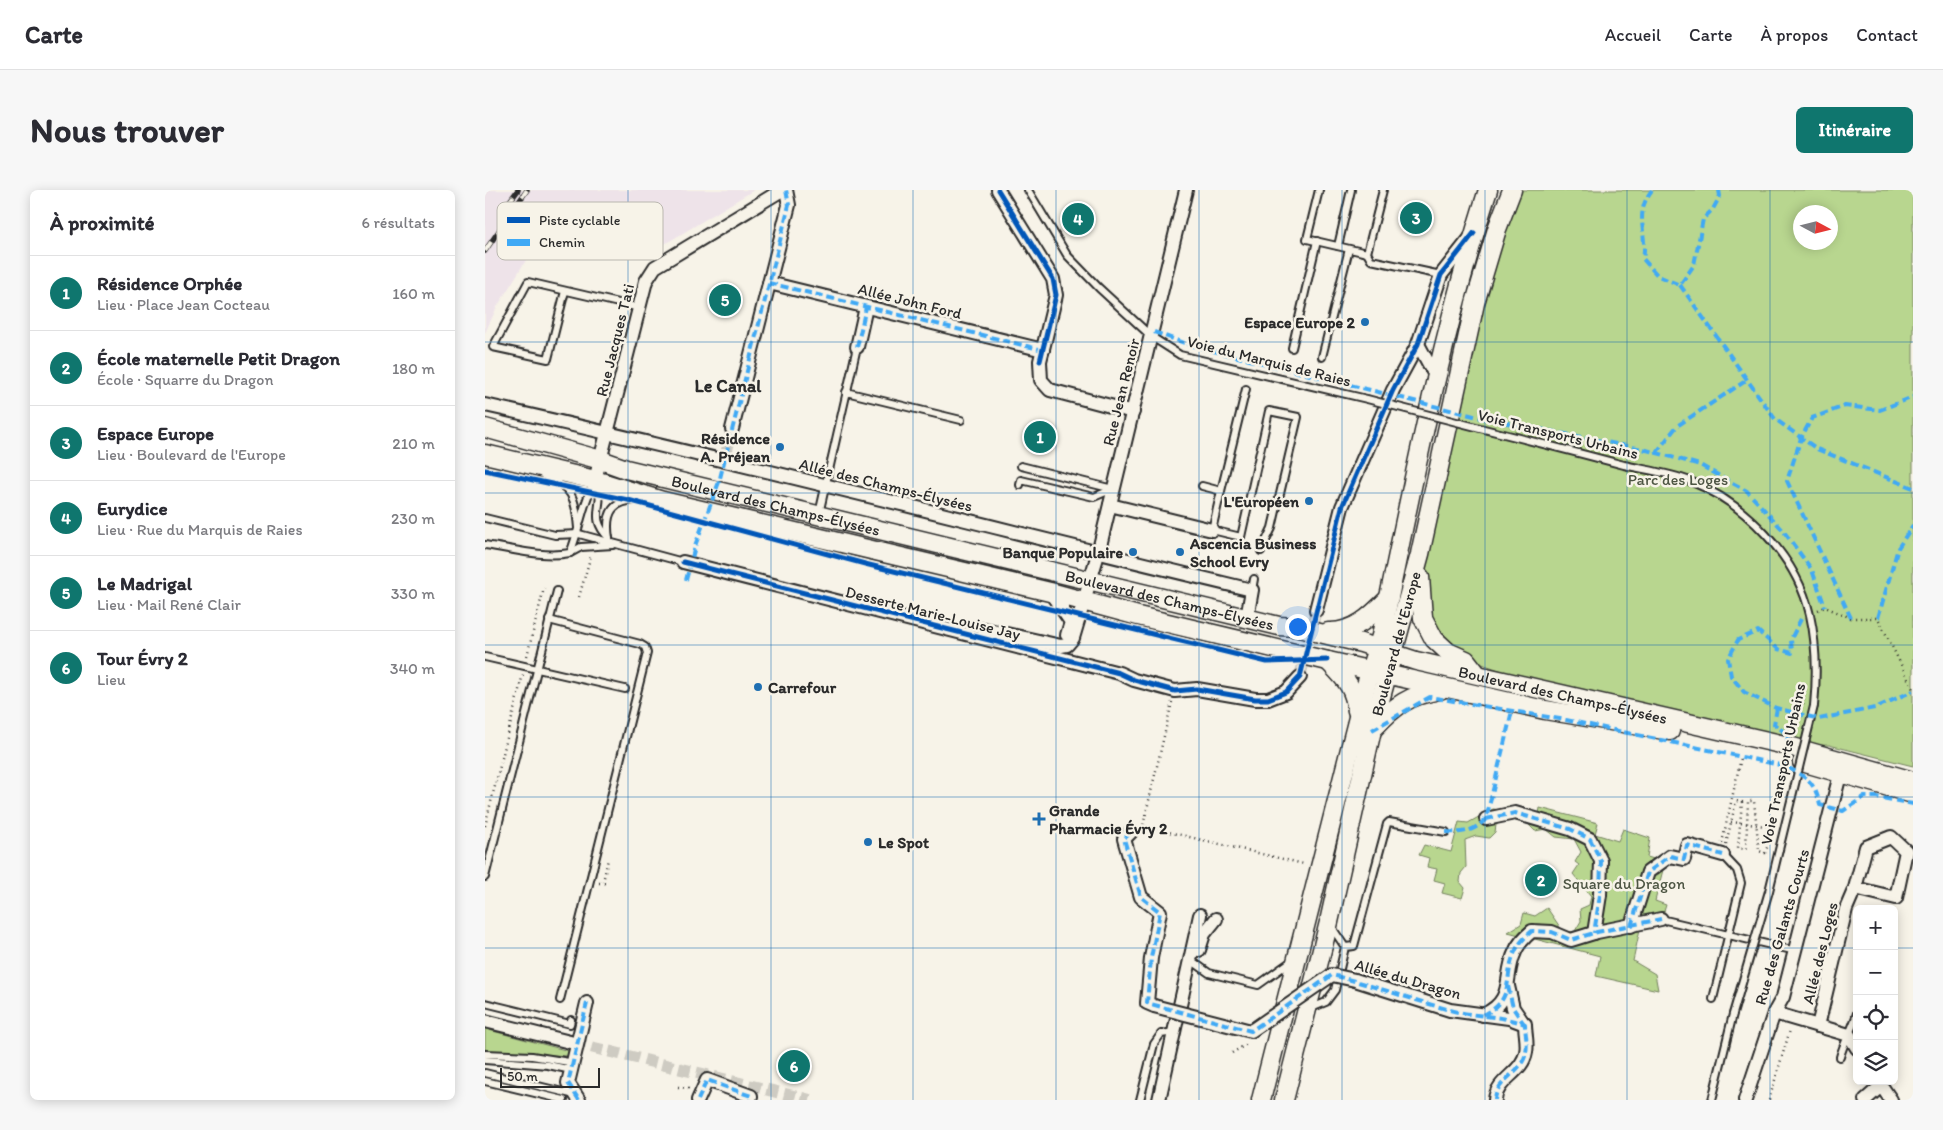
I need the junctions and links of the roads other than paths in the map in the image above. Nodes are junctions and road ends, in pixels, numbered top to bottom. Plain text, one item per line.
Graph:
1 (782, 190) edge
2 (786, 190) edge
3 (998, 190) edge
4 (1028, 190) edge
5 (1186, 190) edge
6 (1319, 190) edge
7 (1351, 190) edge
8 (1383, 190) edge
9 (1488, 190) edge
10 (1513, 190) edge
11 (1474, 233) junction
12 (1317, 241) junction
13 (1338, 246) junction
14 (1349, 249) junction
15 (1367, 253) junction
16 (1441, 275) junction
17 (769, 284) junction
18 (565, 290) junction
19 (866, 307) junction
20 (640, 308) junction
21 (1152, 337) junction
22 (1417, 344) junction
23 (857, 347) joint
24 (1292, 348) dead end
25 (1043, 350) junction
26 (1322, 357) dead end
27 (1437, 379) junction
28 (1246, 389) dead end
29 (846, 392) junction
30 (1367, 399) joint
31 (485, 405) edge
32 (1133, 412) junction
33 (961, 420) dead end
34 (485, 428) edge
35 (732, 429) tunnel mouth
36 (609, 433) junction
37 (494, 456) edge
38 (601, 460) junction
39 (1021, 466) dead end
40 (595, 480) junction
41 (1019, 485) dead end
42 (825, 486) junction
43 (1202, 486) dead end
44 (1113, 489) junction
45 (1221, 491) junction
46 (663, 500) junction
47 (1110, 505) junction
48 (818, 516) junction
49 (485, 518) edge
50 (1212, 530) junction
51 (579, 534) junction
52 (609, 538) junction
53 (485, 545) edge
54 (614, 545) junction
55 (1261, 551) dead end
56 (570, 554) junction
57 (1098, 554) junction
58 (1420, 554) junction
59 (683, 562) joint
60 (1091, 580) junction
61 (557, 591) dead end
62 (1050, 592) junction
63 (1389, 598) junction
64 (1084, 601) junction
65 (1316, 610) tunnel mouth
66 (1247, 618) junction
67 (549, 620) junction
68 (984, 629) junction
69 (1317, 632) junction
70 (968, 635) junction
71 (1385, 652) junction
72 (485, 657) edge
73 (1328, 661) junction
74 (537, 668) junction
75 (1370, 670) junction
76 (1388, 674) junction
77 (1478, 674) junction
78 (1300, 677) tunnel mouth
79 (625, 689) dead end
80 (1447, 689) junction
81 (1358, 718) junction
82 (1372, 730) junction
83 (1842, 768) junction
84 (1913, 780) edge
85 (1913, 794) edge
86 (1486, 819) dead end
87 (1131, 832) dead end
88 (1446, 832) dead end
89 (1721, 854) joint
90 (485, 877) edge
91 (1855, 888) junction
92 (1200, 915) dead end
93 (1216, 918) dead end
94 (1661, 919) joint
95 (1329, 922) junction
96 (1631, 926) junction
97 (1594, 933) junction
98 (1730, 935) junction
99 (1345, 947) junction
100 (1796, 951) junction
101 (1296, 958) junction
102 (1195, 963) junction
103 (1187, 975) junction
104 (1508, 986) junction
105 (560, 1000) dead end
106 (1713, 1000) dead end
107 (485, 1002) edge
108 (587, 1003) dead end
109 (1306, 1010) junction
110 (1774, 1013) junction
111 (1483, 1015) junction
112 (571, 1020) dead end
113 (485, 1021) edge
114 (1525, 1024) junction
115 (1818, 1026) junction
116 (1853, 1029) edge
117 (1175, 1032) junction
118 (1849, 1034) junction
119 (1853, 1041) edge
120 (573, 1043) tunnel mouth
121 (485, 1054) edge
122 (1840, 1057) dead end
123 (485, 1060) edge
124 (485, 1073) edge
125 (485, 1081) edge
126 (1266, 1081) junction
127 (1879, 1085) edge
128 (1881, 1085) edge
129 (575, 1097) edge
130 (564, 1100) edge
131 (698, 1100) edge
132 (750, 1100) edge
133 (1140, 1100) edge
134 (1159, 1100) edge
135 (1257, 1100) edge
136 (1261, 1100) edge
137 (1283, 1100) edge
138 (1495, 1100) edge
139 (1712, 1100) edge
140 (1745, 1100) edge
141 (1865, 1100) edge
142 (1891, 1100) edge

1 - 20 street, Rue Jacques Tati
2 - 17 street
3 - 25 street
4 - 21 lane, Voie du Marquis de Raies
5 - 21 street, Rue Jean Renoir
6 - 12 lane
7 - 13 lane
8 - 15 lane
9 - 11 main road, Boulevard de l'Europe
10 - 58 main road, Boulevard de l'Europe
11 - 16 street
11 - 27 main road, Boulevard de l'Europe
12 - 13 lane
12 - 24 lane
13 - 14 lane
14 - 15 lane
14 - 26 lane
15 - 16 lane
16 - 22 street
17 - 19 street, Allée John Ford
17 - 35 street
18 - 18 lane
18 - 20 lane
19 - 23 street
19 - 25 street, Allée John Ford
20 - 36 street, Rue Jacques Tati
21 - 30 lane, Voie du Marquis de Raies
21 - 32 street, Rue Jean Renoir
22 - 27 street
22 - 65 street
23 - 29 lane
25 - 32 street
27 - 63 main road, Boulevard de l'Europe
28 - 45 lane
29 - 33 lane
29 - 42 lane
30 - 139 lane, Voie Transports Urbains, bridge
31 - 36 street, Allée des Champs-Élysées
32 - 44 street, Rue Jean Renoir
34 - 38 main road, Boulevard des Champs-Élysées
36 - 38 street, Rue Jacques Tati
36 - 42 street, Allée des Champs-Élysées
37 - 40 main road, Boulevard des Champs-Élysées
37 - 51 lane
38 - 40 street, Rue Jacques Tati
38 - 48 main road, Boulevard des Champs-Élysées
39 - 44 lane
40 - 46 main road, Boulevard des Champs-Élysées
40 - 51 lane
40 - 52 lane
41 - 44 lane
42 - 48 lane
42 - 57 street, Allée des Champs-Élysées
43 - 45 lane
44 - 47 street, Rue Jean Renoir
45 - 50 lane
46 - 52 lane
46 - 62 main road, Boulevard des Champs-Élysées
47 - 50 street
47 - 57 street, Rue Jean Renoir
48 - 60 main road, Boulevard des Champs-Élysées
49 - 51 lane
50 - 55 lane
51 - 54 lane
51 - 56 lane
52 - 54 lane
53 - 56 lane
54 - 56 lane
54 - 59 lane
57 - 60 street, Rue Jean Renoir
57 - 66 street, Allée des Champs-Élysées
58 - 71 main road, Boulevard de l'Europe
58 - 77 main road
59 - 70 street, Desserte Marie-Louise Jay
60 - 64 street, Rue Jean Renoir
60 - 66 main road, Boulevard des Champs-Élysées
61 - 67 lane
62 - 64 main road, Boulevard des Champs-Élysées
62 - 68 street
63 - 69 main road
63 - 71 main road, Boulevard de l'Europe
64 - 68 street, Rue Jean Renoir
64 - 73 main road, Boulevard des Champs-Élysées
66 - 69 main road, Boulevard des Champs-Élysées
67 - 74 lane
67 - 105 lane
68 - 70 street
69 - 71 main road, Boulevard des Champs-Élysées
70 - 78 street, Desserte Marie-Louise Jay
71 - 75 main road, Boulevard de l'Europe
71 - 76 main road, Boulevard de l'Europe
71 - 77 main road, Boulevard des Champs-Élysées
72 - 74 lane
73 - 75 main road, Boulevard des Champs-Élysées
73 - 81 main road
74 - 79 lane
74 - 90 lane
75 - 76 main road, Boulevard des Champs-Élysées
75 - 81 main road, Boulevard de l'Europe
76 - 80 main road, Boulevard des Champs-Élysées
76 - 82 main road, Boulevard de l'Europe
77 - 83 main road, Boulevard des Champs-Élysées
80 - 82 main road
80 - 83 main road, Boulevard des Champs-Élysées
81 - 101 main road, Boulevard de l'Europe
82 - 95 main road, Boulevard de l'Europe
83 - 84 main road, Boulevard des Champs-Élysées
83 - 85 main road, Boulevard des Champs-Élysées
83 - 100 street, Rue des Galants Courts
86 - 97 street
87 - 111 street, Allée du Dragon, bridge
88 - 99 lane
89 - 96 street
89 - 98 lane
91 - 91 street, Allée des Loges
91 - 115 street, Allée des Loges
92 - 103 street
93 - 102 street
94 - 96 street
94 - 98 lane
95 - 99 lane
95 - 109 main road, Boulevard de l'Europe
96 - 97 street
97 - 104 street
98 - 100 lane
98 - 106 lane
99 - 109 lane
100 - 110 street, Rue des Galants Courts
101 - 102 lane
101 - 126 main road, Boulevard de l'Europe
102 - 103 street
103 - 117 street
104 - 111 street
104 - 114 street
107 - 112 lane
108 - 129 street
109 - 137 main road, Boulevard de l'Europe
110 - 115 street
110 - 140 street, Rue des Galants Courts
111 - 114 street, Allée du Dragon
113 - 120 street
114 - 138 street
115 - 118 street
116 - 118 lane
117 - 133 lane
117 - 134 street
118 - 119 street
118 - 122 lane
121 - 123 lane
124 - 129 lane
125 - 130 lane
126 - 135 street
126 - 136 main road, Boulevard de l'Europe
127 - 141 street
128 - 142 street
131 - 132 street

